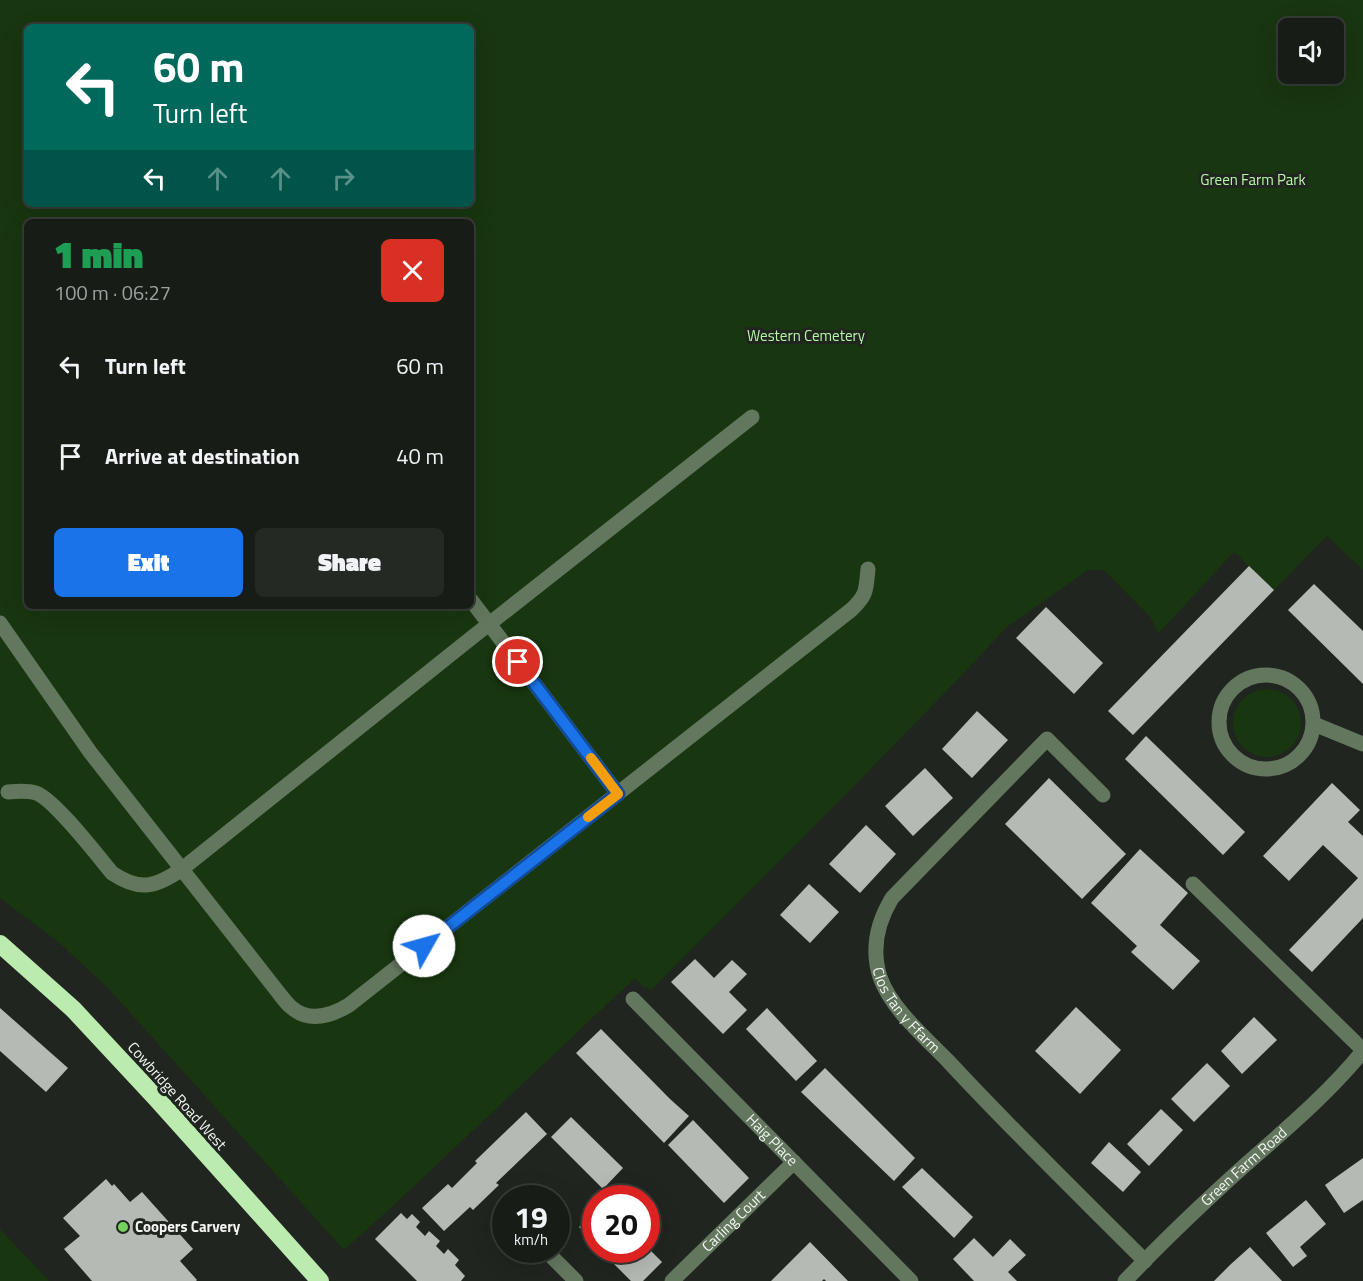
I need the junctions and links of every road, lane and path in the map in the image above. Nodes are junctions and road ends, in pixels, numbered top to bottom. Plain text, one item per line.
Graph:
1 (752, 417) dead end
2 (868, 569) dead end
3 (474, 604) edge
4 (0, 623) edge
5 (489, 624) junction
6 (1314, 724) junction
7 (1363, 744) edge
8 (8, 792) dead end
9 (618, 794) junction
10 (1102, 795) dead end
11 (182, 869) junction
12 (1193, 884) dead end
13 (0, 944) edge
14 (633, 999) dead end
15 (1363, 1050) edge
16 (1357, 1064) edge
17 (794, 1162) junction
18 (1145, 1261) junction
19 (558, 1263) edge
20 (320, 1281) edge
21 (576, 1281) edge
22 (672, 1281) edge
23 (911, 1281) edge
24 (1125, 1281) edge

1 - 5 street
2 - 9 street
3 - 5 street
4 - 11 street
5 - 9 street
5 - 11 street
6 - 6 street
6 - 7 street
8 - 11 street
9 - 11 street
10 - 18 street, Clos Tan y Ffarm
12 - 15 street
13 - 20 highway, Cowbridge Road West
14 - 17 street, Haig Place
15 - 16 street, Green Farm Road
16 - 18 street, Green Farm Road
17 - 22 street, Carling Court
17 - 23 street, Haig Place
18 - 24 street, Green Farm Road
19 - 21 street

